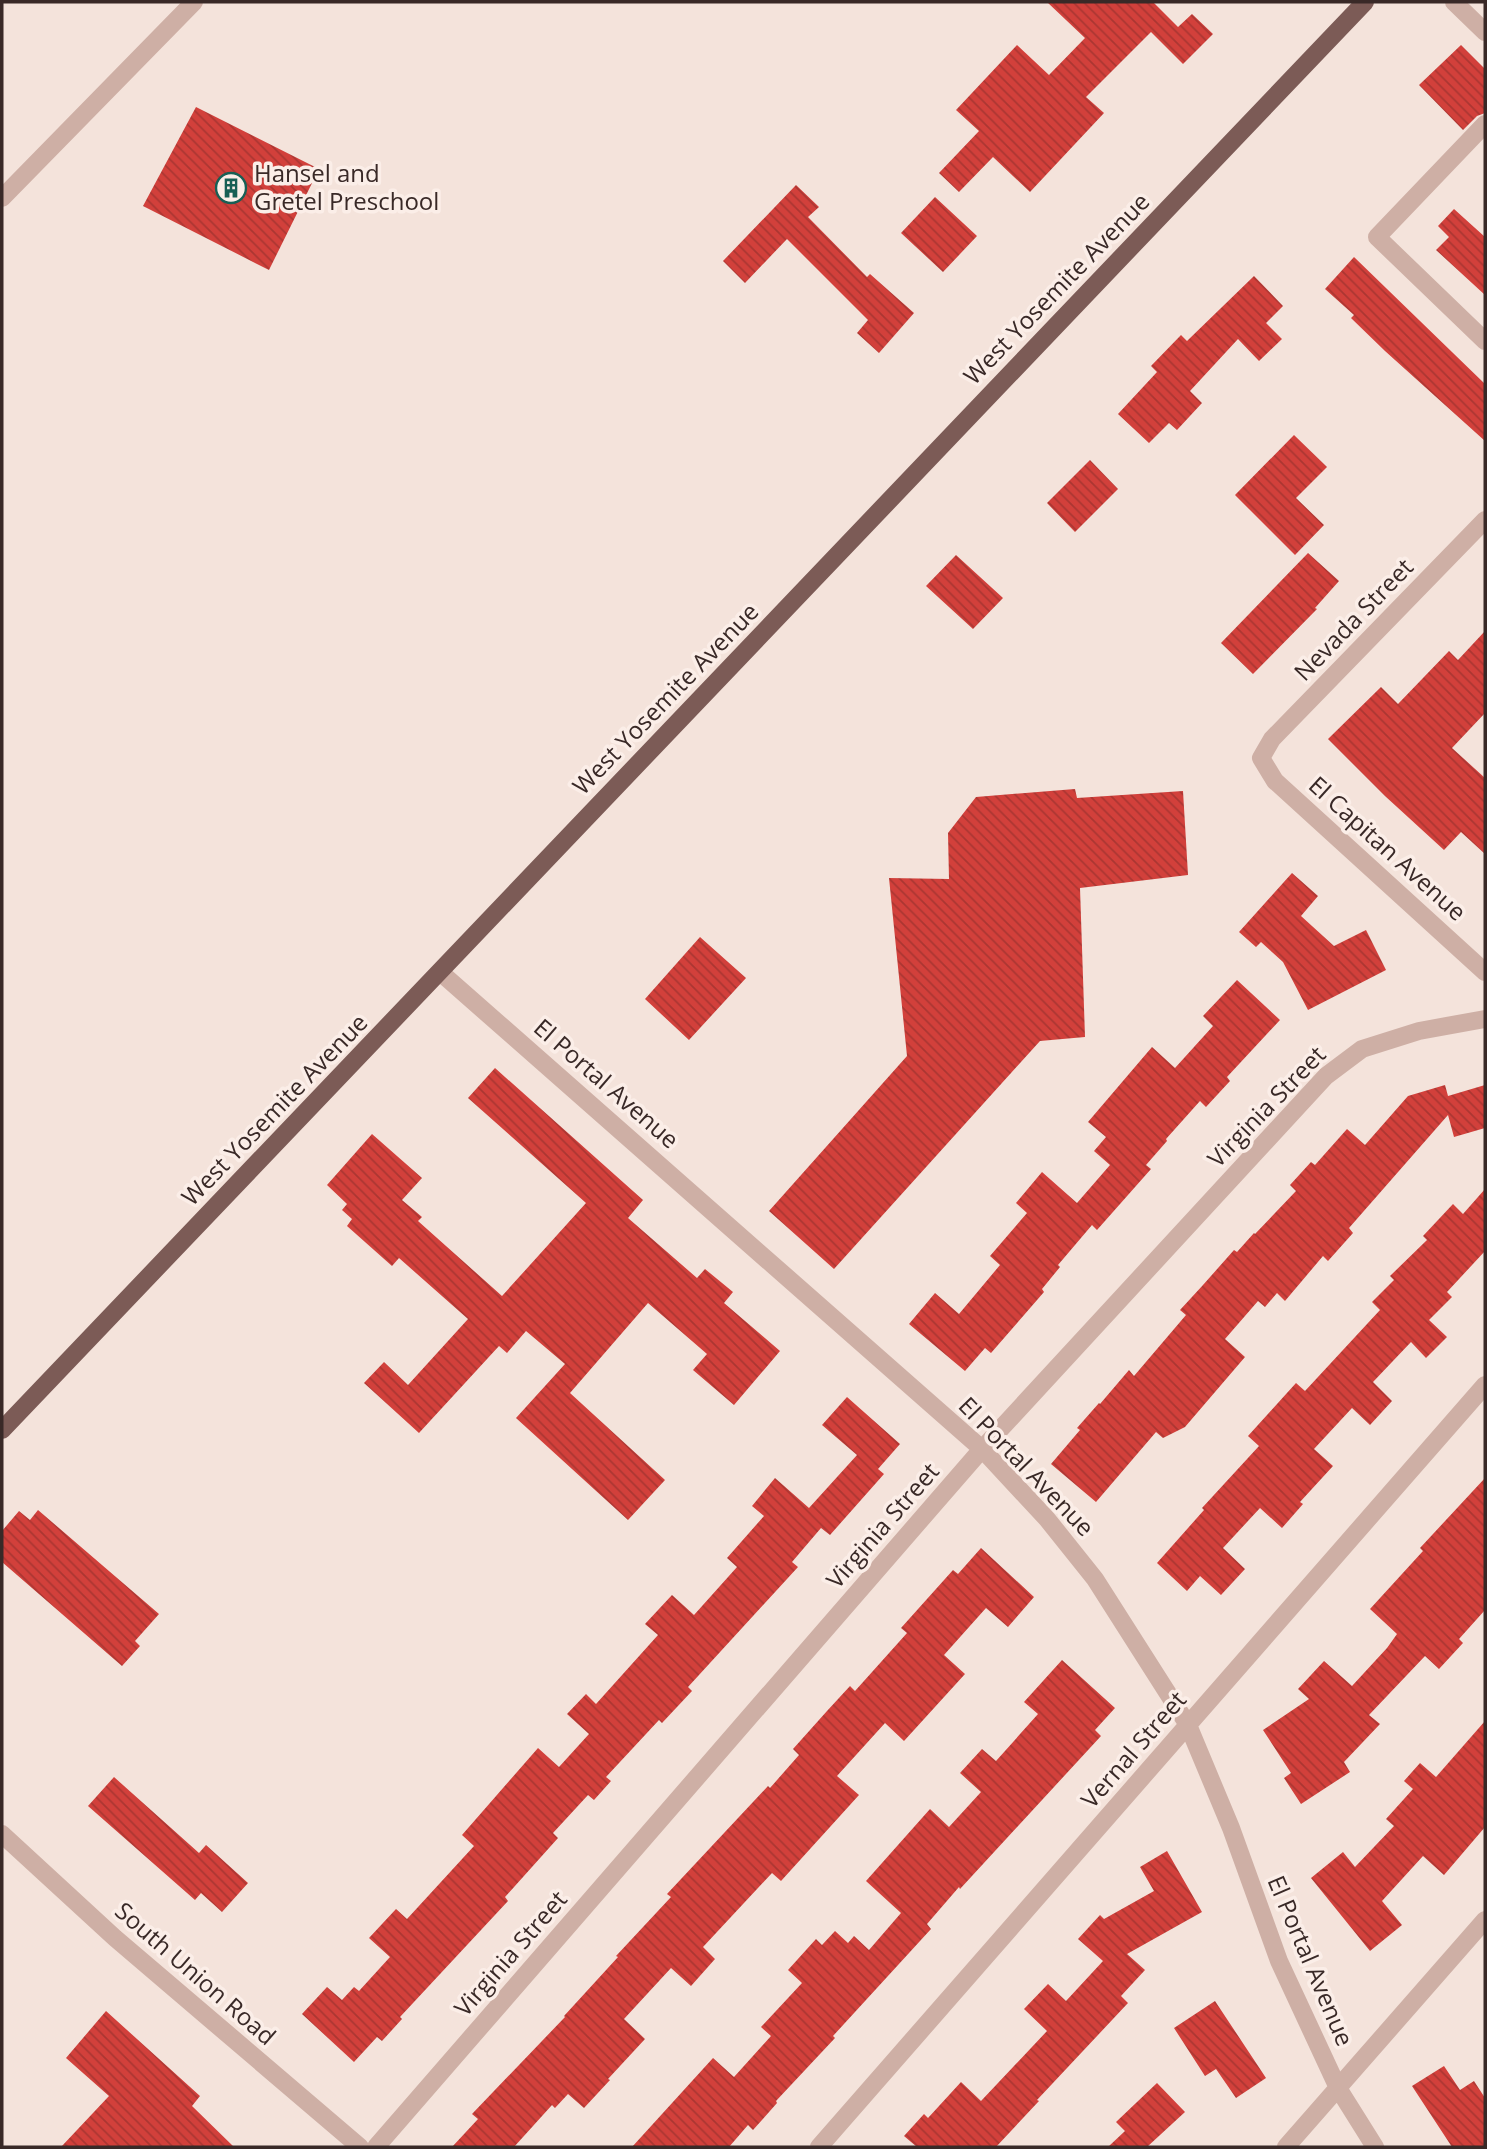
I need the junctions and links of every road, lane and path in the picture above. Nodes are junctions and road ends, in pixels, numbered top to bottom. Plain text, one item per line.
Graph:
1 (194, 2) edge
2 (1365, 2) edge
3 (1454, 2) edge
4 (1485, 32) edge
5 (1485, 124) edge
6 (2, 198) edge
7 (1485, 341) edge
8 (1485, 520) edge
9 (1261, 758) joint
10 (440, 972) junction
11 (1485, 972) edge
12 (1485, 1019) edge
13 (1485, 1385) edge
14 (2, 1430) edge
15 (982, 1449) junction
16 (1188, 1726) junction
17 (2, 1834) edge
18 (1485, 1920) edge
19 (1338, 2088) junction
20 (360, 2147) edge
21 (376, 2147) edge
22 (819, 2147) edge
23 (1286, 2147) edge
24 (1375, 2147) edge

1 - 6 street
2 - 10 main road, West Yosemite Avenue
3 - 4 street
5 - 7 street
8 - 9 street, Nevada Street
9 - 11 street, El Capitan Avenue
10 - 14 main road, West Yosemite Avenue
10 - 15 street, El Portal Avenue
12 - 15 street, Virginia Street
13 - 16 street, Vernal Street
15 - 16 street, El Portal Avenue
15 - 21 street, Virginia Street
16 - 19 street, El Portal Avenue
16 - 22 street, Vernal Street
17 - 20 street, South Union Road
18 - 19 street
19 - 23 street
19 - 24 street, El Portal Avenue

